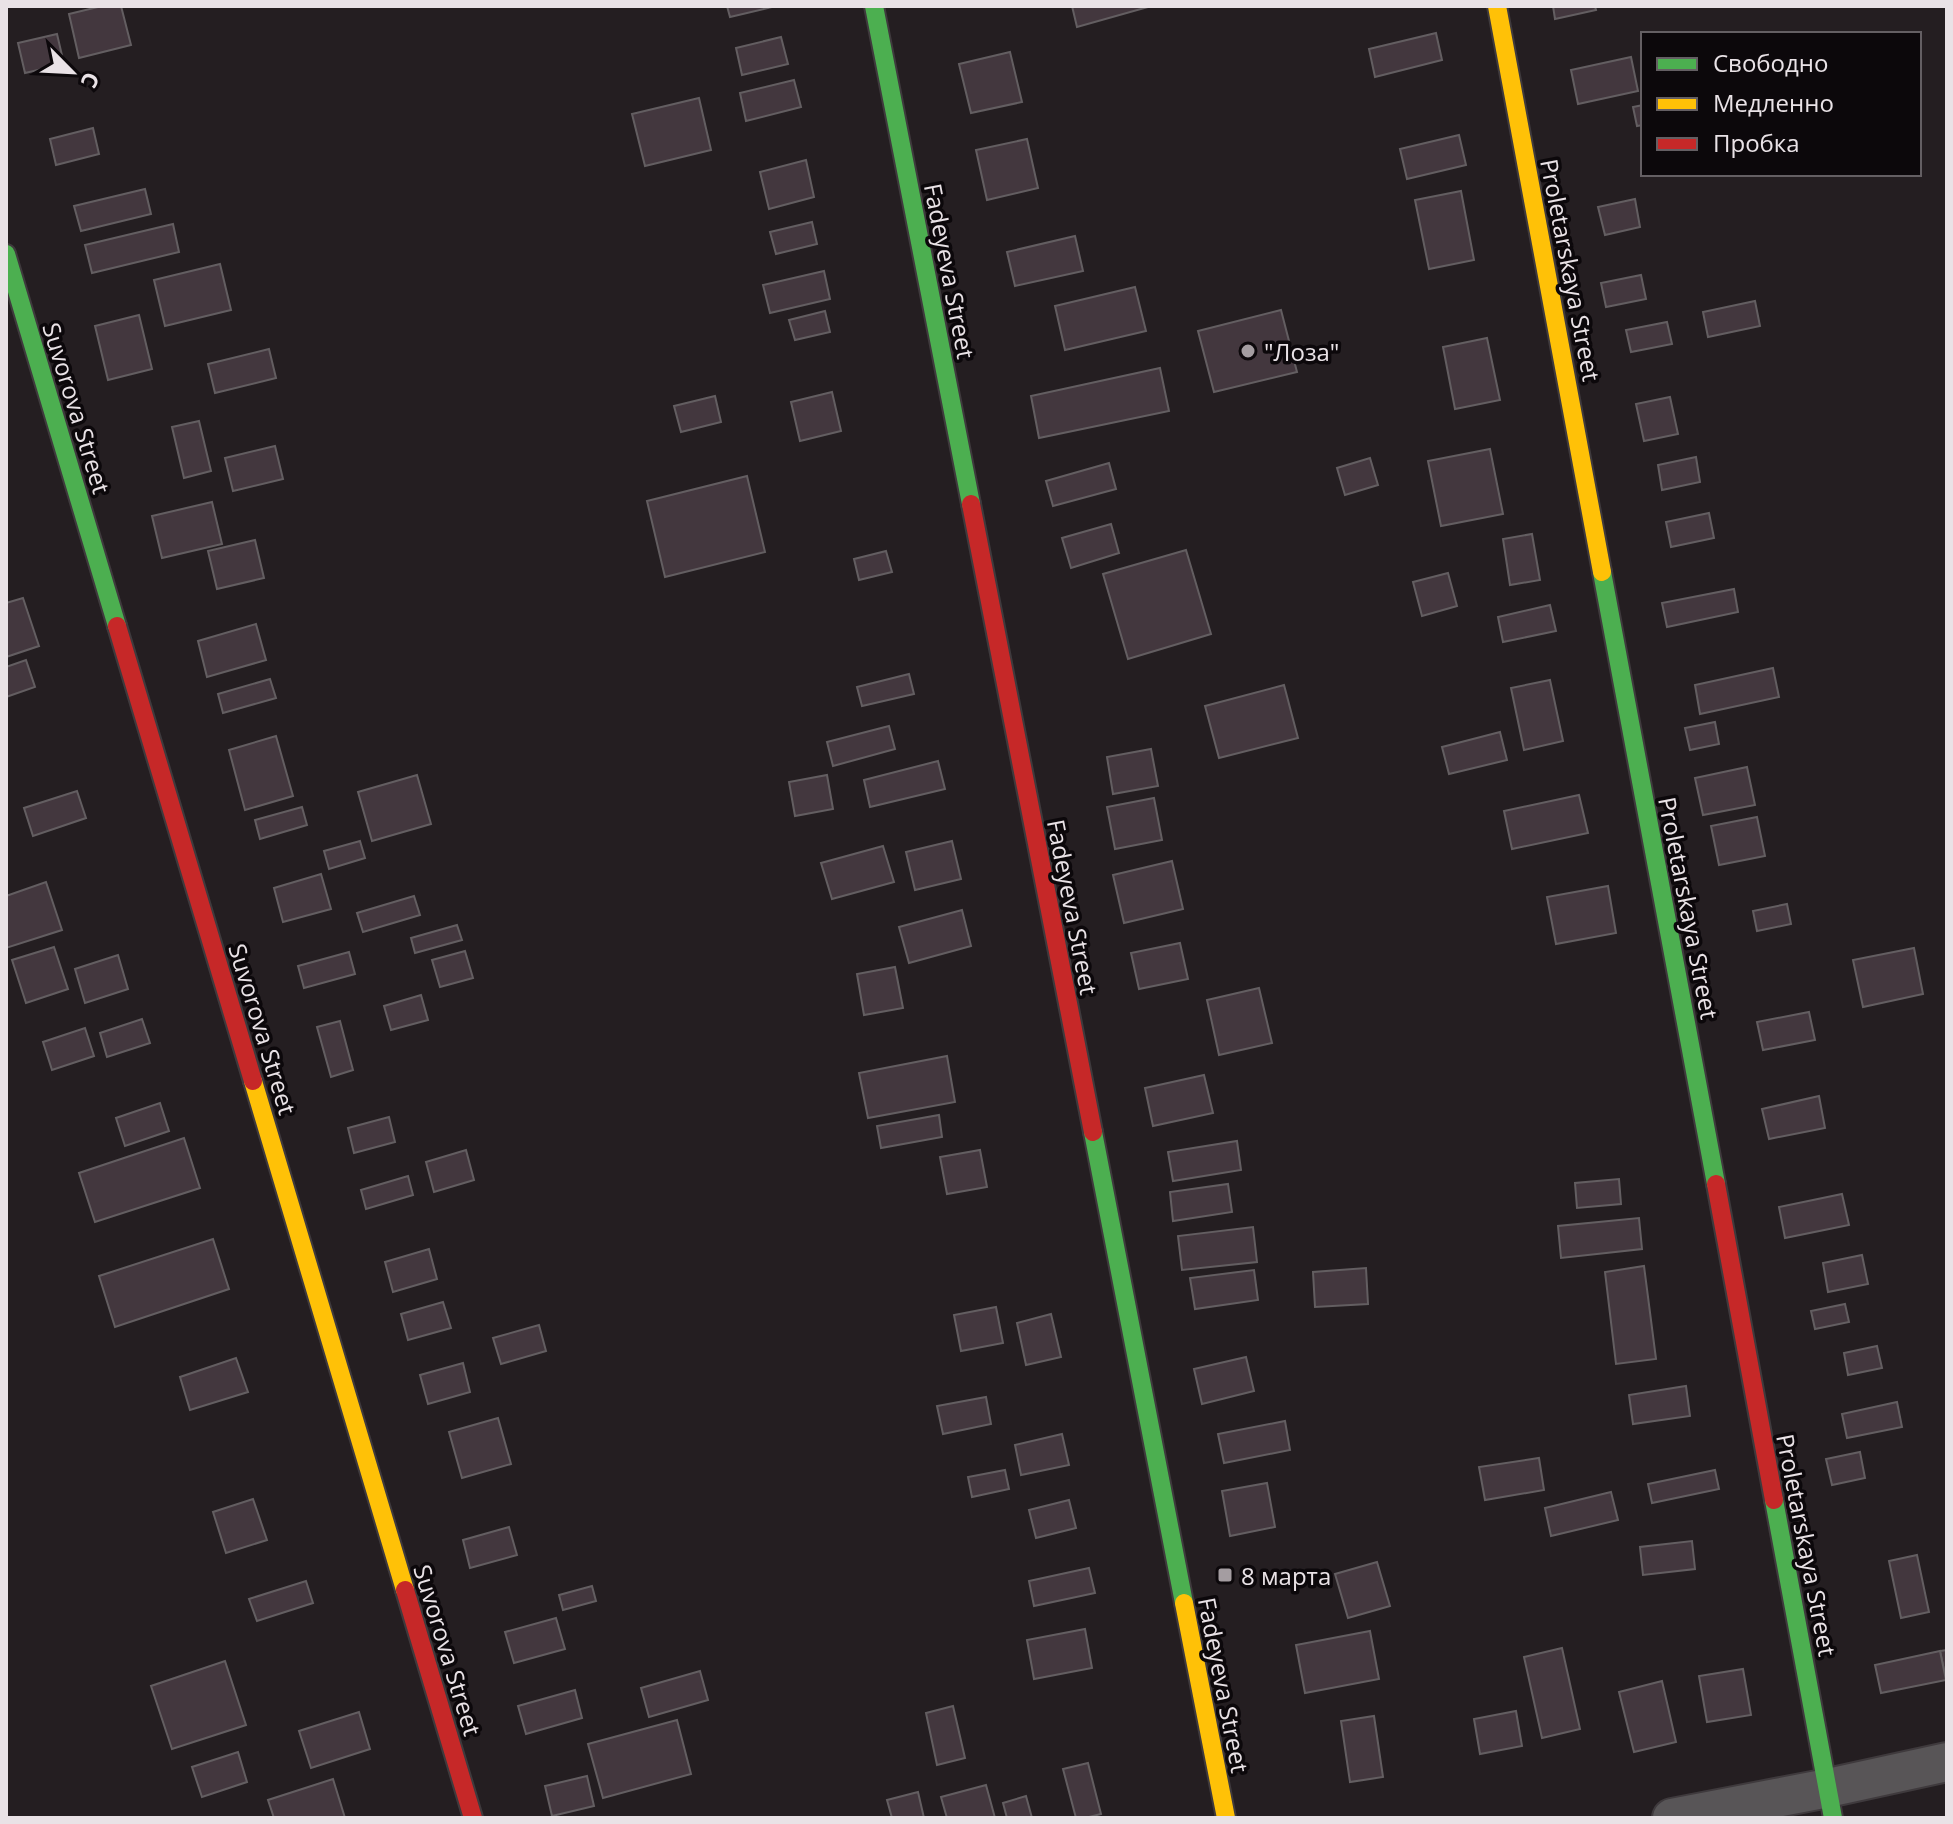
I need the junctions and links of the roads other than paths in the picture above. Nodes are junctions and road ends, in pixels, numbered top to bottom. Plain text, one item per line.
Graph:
1 (874, 6) edge
2 (1497, 6) edge
3 (6, 254) edge
4 (1947, 1762) edge
5 (1830, 1803) edge
6 (473, 1818) edge
7 (1226, 1818) edge
8 (1672, 1818) edge

1 - 7 street, Fadeyeva Street
2 - 5 street, Proletarskaya Street
3 - 6 street, Suvorova Street
4 - 5 street
5 - 8 street

